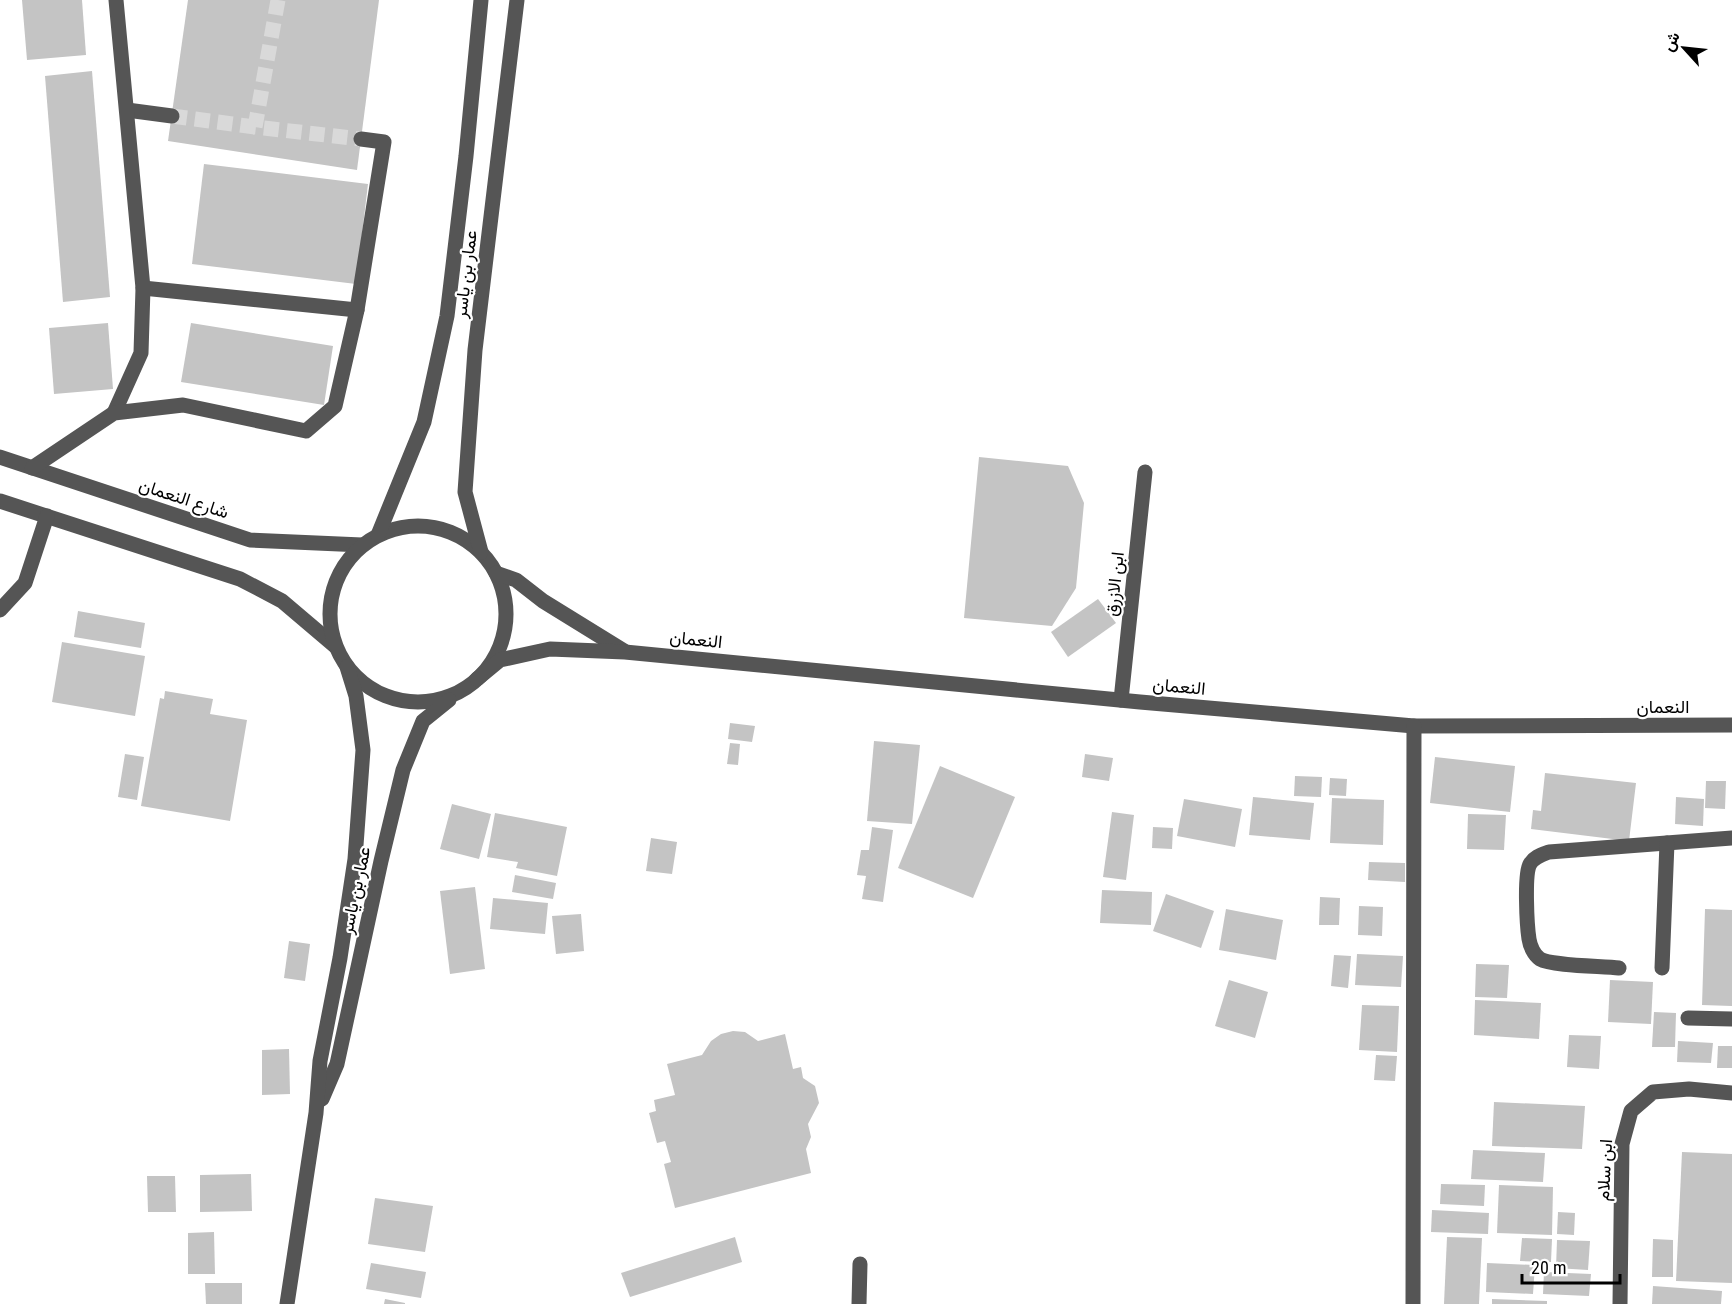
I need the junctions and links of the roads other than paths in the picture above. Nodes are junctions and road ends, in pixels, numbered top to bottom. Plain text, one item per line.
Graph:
1 (116, 0) edge
2 (481, 0) edge
3 (517, 0) edge
4 (127, 110) junction
5 (172, 116) tunnel mouth
6 (361, 139) tunnel mouth
7 (143, 288) junction
8 (357, 310) junction
9 (114, 413) junction
10 (0, 457) edge
11 (32, 468) junction
12 (1145, 472) dead end
13 (0, 501) edge
14 (47, 516) junction
15 (378, 535) junction
16 (362, 545) junction
17 (481, 552) junction
18 (496, 573) junction
19 (0, 610) edge
20 (335, 646) junction
21 (625, 652) junction
22 (347, 667) junction
23 (477, 679) junction
24 (460, 692) junction
25 (1121, 700) junction
26 (1732, 725) edge
27 (1414, 726) junction
28 (1732, 838) edge
29 (1667, 843) junction
30 (1619, 968) dead end
31 (1662, 968) dead end
32 (1688, 1018) dead end
33 (1732, 1019) edge
34 (1732, 1093) edge
35 (316, 1113) junction
36 (860, 1264) dead end
37 (287, 1304) edge
38 (859, 1304) edge
39 (1413, 1304) edge
40 (1620, 1304) edge

1 - 4 street
2 - 15 street, عمار بن ياسر
3 - 17 street, عمار بن ياسر
4 - 5 street
4 - 7 street
6 - 8 street
7 - 8 street
7 - 9 street
8 - 9 street
9 - 11 street
10 - 11 street, شارع النعمان
11 - 16 street, شارع النعمان
12 - 25 street, ابن الازرق
13 - 14 street
14 - 19 street
14 - 20 street
15 - 16 street
15 - 17 street
16 - 20 street
17 - 18 street
18 - 21 street, النعمان
18 - 23 street
20 - 22 street
21 - 23 street, النعمان
21 - 25 street, النعمان
22 - 24 street
22 - 35 street, عمار بن ياسر
23 - 24 street
24 - 35 street, عمار بن ياسر
25 - 27 street, النعمان
26 - 27 street, النعمان
27 - 39 street
28 - 29 street
29 - 30 street
29 - 31 street
32 - 33 street
34 - 40 street, ابن سلام
35 - 37 street, عمار بن ياسر
36 - 38 street

